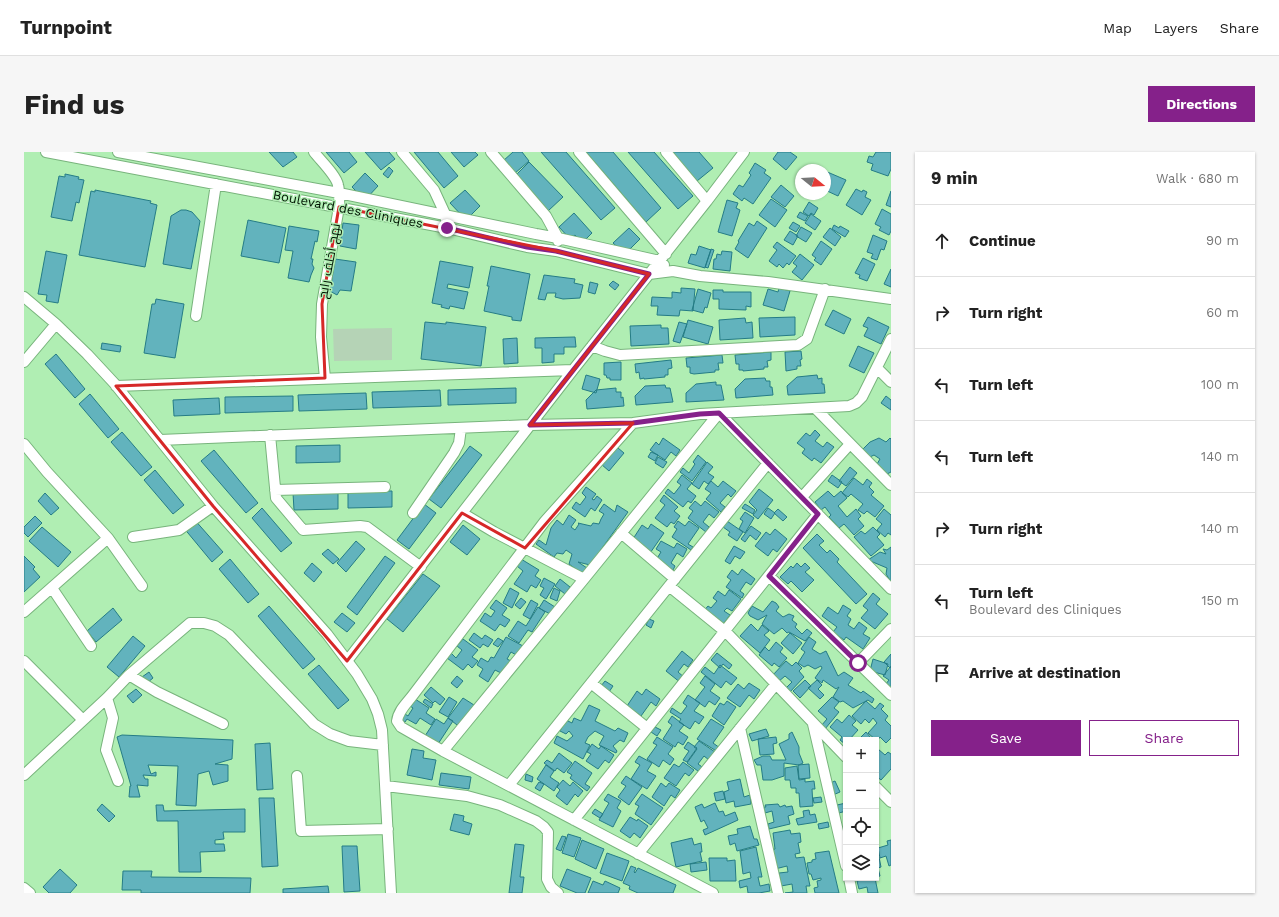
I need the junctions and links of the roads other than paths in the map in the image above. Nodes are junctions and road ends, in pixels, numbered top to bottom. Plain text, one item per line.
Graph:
1 (46, 152) edge
2 (118, 152) edge
3 (314, 152) edge
4 (402, 152) edge
5 (579, 152) edge
6 (666, 152) edge
7 (743, 152) edge
8 (492, 153) edge
9 (216, 184) junction
10 (338, 193) junction
11 (708, 201) junction
12 (339, 207) junction
13 (446, 216) junction
14 (447, 228) junction
15 (558, 238) junction
16 (556, 251) junction
17 (663, 257) junction
18 (673, 271) junction
19 (649, 274) junction
20 (825, 289) junction
21 (24, 297) edge
22 (891, 299) edge
23 (196, 316) dead end
24 (56, 324) junction
25 (891, 339) edge
26 (592, 346) junction
27 (24, 362) edge
28 (876, 368) junction
29 (573, 370) junction
30 (325, 378) junction
31 (891, 382) edge
32 (116, 386) junction
33 (815, 408) junction
34 (719, 413) junction
35 (633, 423) junction
36 (530, 425) junction
37 (461, 428) junction
38 (270, 435) junction
39 (160, 440) junction
40 (24, 444) edge
41 (850, 444) junction
42 (768, 463) junction
43 (891, 485) edge
44 (385, 487) dead end
45 (275, 490) junction
46 (802, 497) junction
47 (213, 506) junction
48 (413, 513) dead end
49 (462, 513) junction
50 (818, 514) junction
51 (621, 533) junction
52 (133, 537) dead end
53 (108, 538) junction
54 (525, 548) junction
55 (421, 566) junction
56 (769, 576) junction
57 (584, 579) junction
58 (672, 582) junction
59 (142, 586) dead end
60 (52, 588) junction
61 (891, 589) edge
62 (24, 612) edge
63 (891, 630) edge
64 (724, 631) junction
65 (91, 646) dead end
66 (24, 661) edge
67 (348, 661) junction
68 (858, 663) junction
69 (129, 675) junction
70 (591, 683) junction
71 (776, 684) junction
72 (891, 695) edge
73 (107, 698) junction
74 (83, 720) junction
75 (224, 724) dead end
76 (813, 724) junction
77 (647, 728) junction
78 (740, 728) junction
79 (383, 745) junction
80 (443, 751) junction
81 (843, 754) edge
82 (24, 776) edge
83 (297, 776) dead end
84 (118, 781) dead end
85 (509, 785) junction
86 (386, 786) junction
87 (879, 790) edge
88 (891, 802) edge
89 (574, 820) junction
90 (388, 829) junction
91 (843, 853) edge
92 (638, 854) junction
93 (850, 881) edge
94 (24, 888) edge
95 (30, 893) edge
96 (391, 893) edge
97 (558, 893) edge
98 (713, 893) edge
99 (778, 893) edge
100 (852, 893) edge

1 - 9 street, Boulevard des Cliniques
2 - 10 street, Boulevard des Cliniques
3 - 10 street, نهج أخلف رابح
4 - 13 street
5 - 17 street
6 - 11 street
7 - 11 street
8 - 15 street
9 - 12 street, Boulevard des Cliniques
9 - 23 street
10 - 12 street, نهج أخلف رابح
10 - 13 street, Boulevard des Cliniques
11 - 17 street
12 - 14 street, Boulevard des Cliniques
12 - 30 street, نهج أخلف رابح
13 - 14 street
13 - 15 street, Boulevard des Cliniques
14 - 16 street, Boulevard des Cliniques
15 - 16 street
15 - 17 street, Boulevard des Cliniques
16 - 19 street, Boulevard des Cliniques
17 - 18 street
17 - 19 street
18 - 19 street
18 - 20 street
19 - 26 street
20 - 22 street
20 - 26 street
21 - 24 street
24 - 27 street
24 - 32 street
25 - 28 street
26 - 29 street
28 - 31 street
28 - 33 street
29 - 30 street
29 - 36 street
30 - 32 street
32 - 39 street
33 - 34 street
33 - 41 street
34 - 35 street
34 - 42 street
34 - 51 street
35 - 36 street
35 - 54 street
36 - 37 street
36 - 49 street
37 - 38 street
37 - 48 street
38 - 39 street
38 - 45 street
39 - 47 street
40 - 53 street
41 - 43 street
41 - 46 street
42 - 46 street
42 - 58 street
44 - 45 street
45 - 55 street
46 - 50 street
47 - 52 street
47 - 67 street
49 - 54 street
49 - 55 street
50 - 56 street
50 - 61 street
51 - 57 street
51 - 58 street
53 - 59 street
53 - 60 street
54 - 57 street
54 - 80 street
55 - 67 street
56 - 64 street
56 - 68 street
57 - 80 street
58 - 64 street
58 - 70 street
60 - 62 street
60 - 65 street
63 - 68 street
64 - 71 street
64 - 77 street
66 - 74 street
67 - 79 street
68 - 72 street
69 - 73 street
69 - 75 street
69 - 79 street
70 - 77 street
70 - 85 street
71 - 76 street
71 - 78 street
73 - 74 street
73 - 84 street
74 - 82 street
76 - 81 street
76 - 91 street
77 - 89 street
78 - 92 street
78 - 99 street
79 - 86 street
80 - 85 street
83 - 90 street
85 - 89 street
86 - 90 street
86 - 97 street
87 - 88 street
89 - 92 street
90 - 96 street
92 - 98 street
93 - 100 street
94 - 95 street

